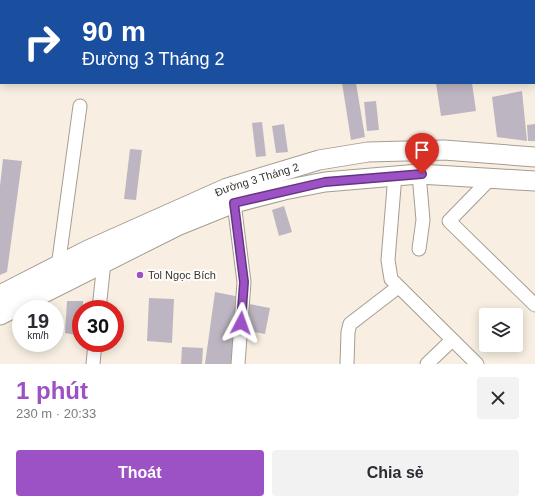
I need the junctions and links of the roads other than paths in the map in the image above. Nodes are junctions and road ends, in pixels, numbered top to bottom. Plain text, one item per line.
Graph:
1 (80, 106) dead end
2 (535, 157) edge
3 (420, 174) junction
4 (395, 175) junction
5 (491, 178) junction
6 (535, 181) edge
7 (234, 203) junction
8 (419, 249) dead end
9 (104, 262) junction
10 (58, 266) junction
11 (398, 287) junction
12 (0, 295) edge
13 (100, 300) edge
14 (535, 305) edge
15 (0, 314) edge
16 (452, 340) junction
17 (94, 352) edge
18 (93, 364) edge
19 (238, 364) edge
20 (347, 364) edge
21 (427, 364) edge
22 (477, 364) edge

1 - 10 street
2 - 10 highway, Đường 3 Tháng 2
3 - 4 highway, Đường 3 Tháng 2
3 - 5 highway, Đường 3 Tháng 2
3 - 8 street
4 - 7 highway, Đường 3 Tháng 2
4 - 11 street
5 - 6 highway, Đường 3 Tháng 2
5 - 14 street
7 - 9 highway, Đường 3 Tháng 2
7 - 19 street
9 - 13 street
9 - 15 highway, Đường 3 Tháng 2
10 - 12 highway, Đường 3 Tháng 2
11 - 16 street
11 - 20 street
16 - 21 street
16 - 22 street
17 - 18 street

